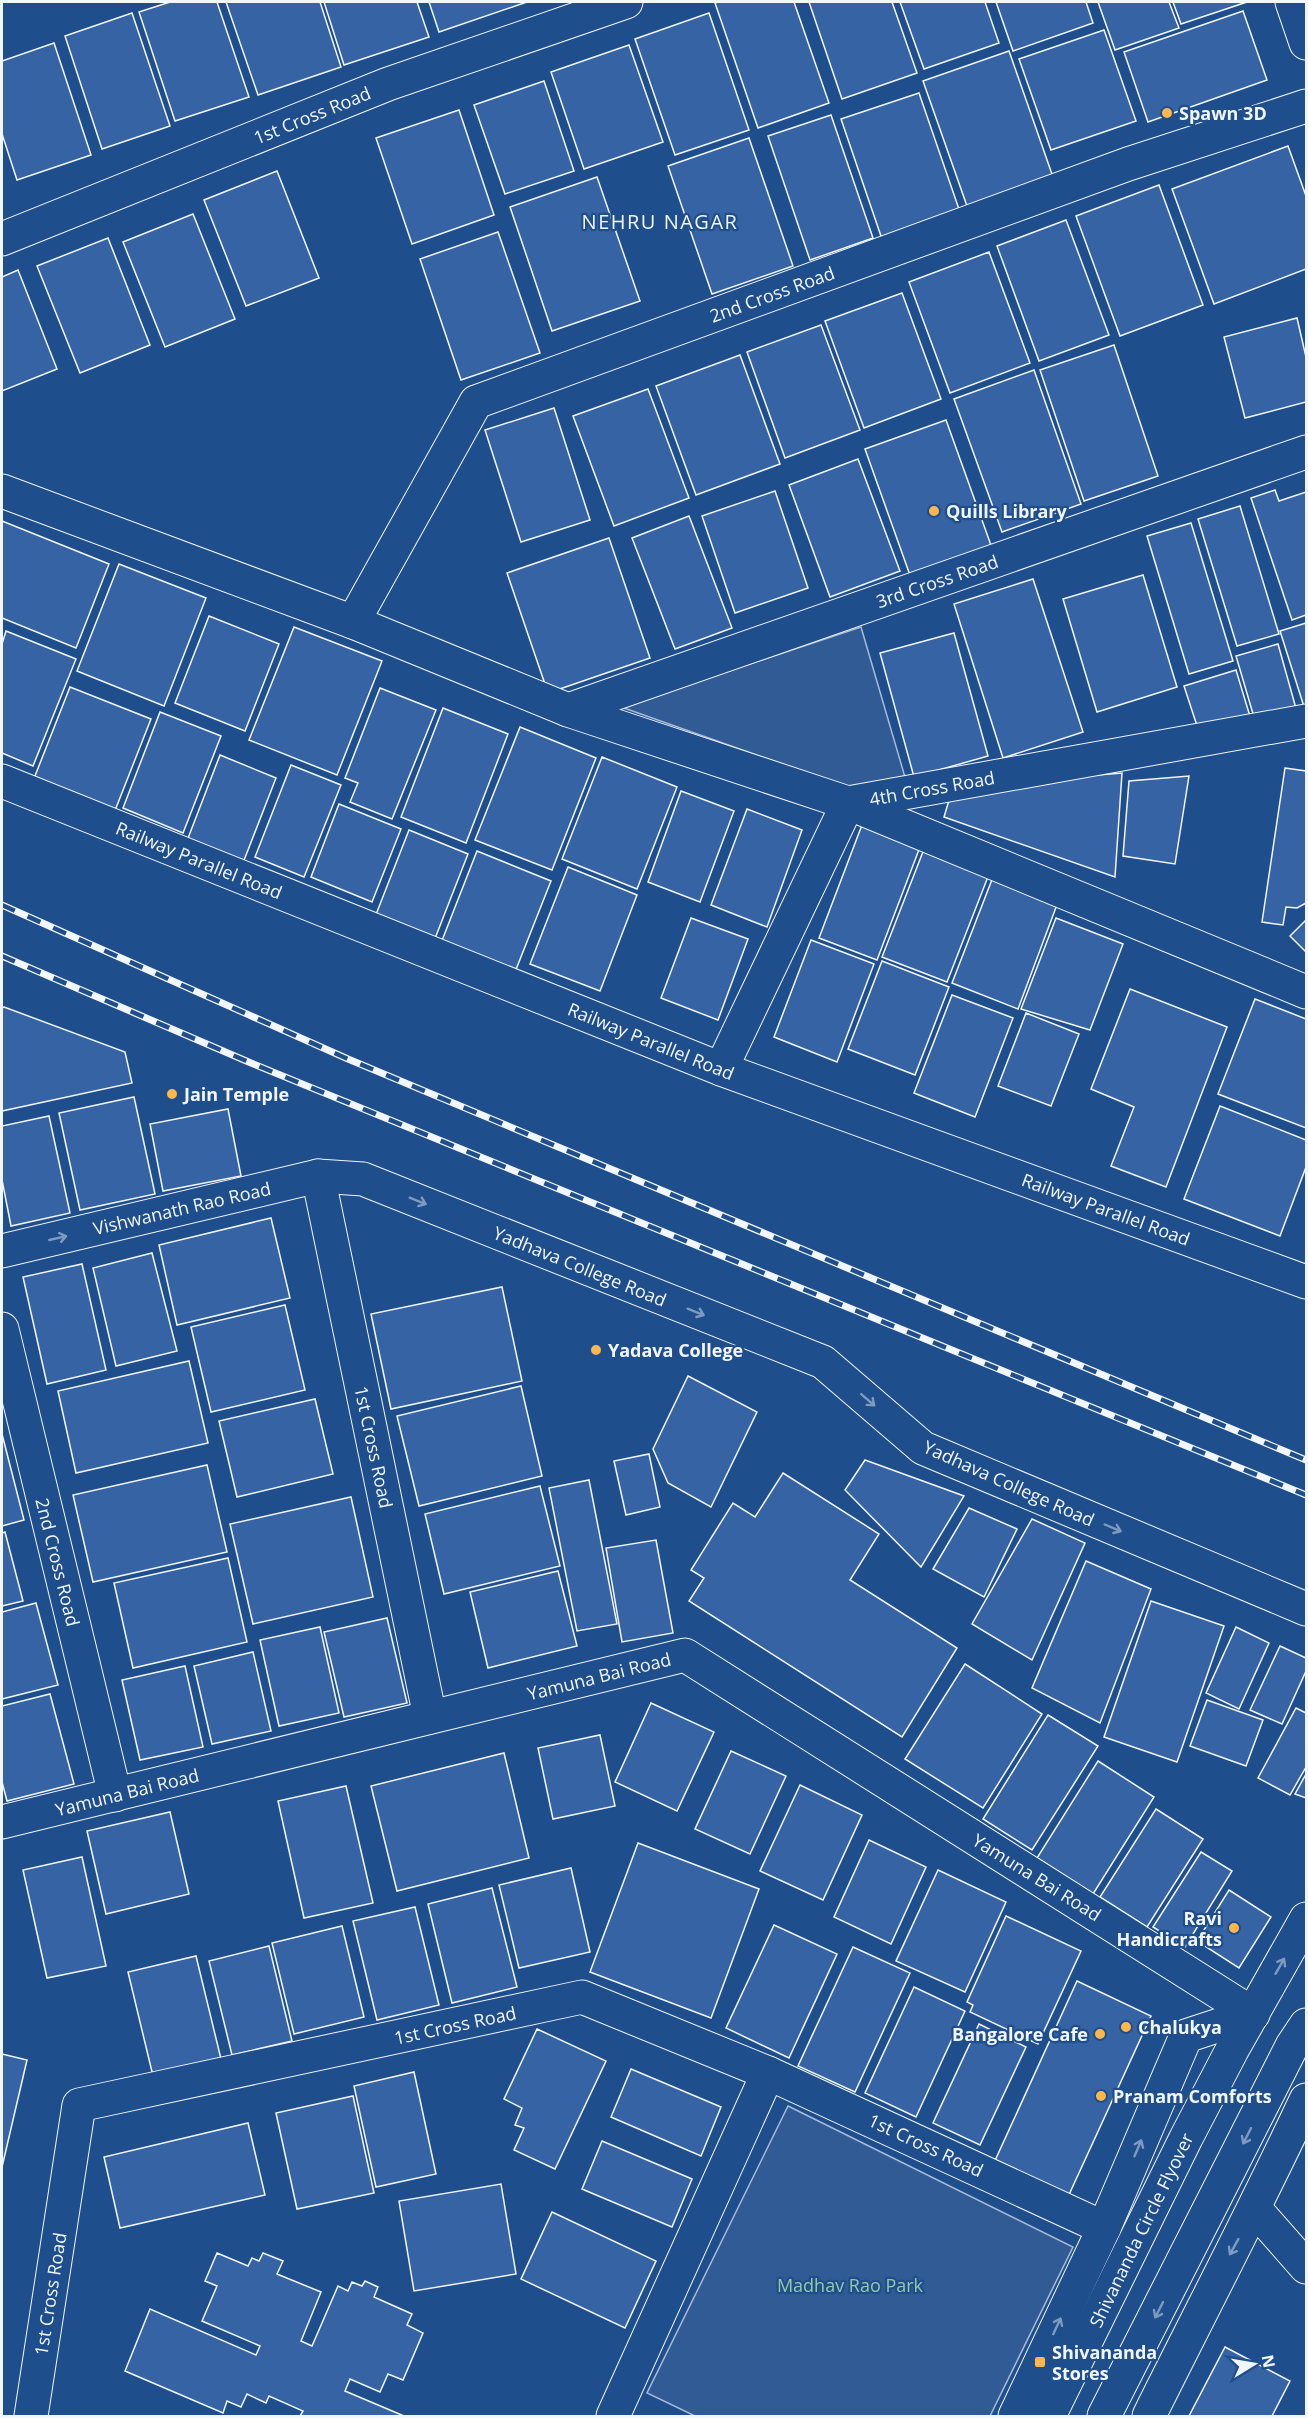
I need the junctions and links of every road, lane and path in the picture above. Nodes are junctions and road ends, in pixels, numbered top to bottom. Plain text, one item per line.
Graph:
1 (626, 2) edge
2 (1292, 2) edge
3 (1306, 43) edge
4 (1306, 106) edge
5 (2, 239) edge
6 (1306, 452) edge
7 (2, 491) edge
8 (353, 622) junction
9 (568, 710) junction
10 (1306, 721) edge
11 (2, 781) edge
12 (848, 803) junction
13 (1306, 992) edge
14 (721, 1069) junction
15 (318, 1176) junction
16 (363, 1179) joint
17 (2, 1251) edge
18 (1306, 1282) edge
19 (2, 1329) edge
20 (1306, 1609) edge
21 (430, 1717) junction
22 (115, 1795) junction
23 (2, 1822) edge
24 (1306, 1919) edge
25 (1253, 2014) junction
26 (1306, 2025) edge
27 (768, 2073) junction
28 (1306, 2100) edge
29 (1255, 2209) junction
30 (1104, 2228) junction
31 (1306, 2267) edge
32 (31, 2416) edge
33 (613, 2416) edge
34 (1014, 2416) edge
35 (1049, 2416) edge
36 (1104, 2416) edge
37 (1149, 2416) edge

1 - 5 street, 1st Cross Road
2 - 3 street
4 - 8 street, 2nd Cross Road
6 - 9 street, 3rd Cross Road
7 - 8 street
8 - 9 street
9 - 12 street
10 - 12 street, 4th Cross Road
11 - 14 street, Railway Parallel Road
12 - 13 street
12 - 14 street, 4th Cross Road
14 - 18 street, Railway Parallel Road
15 - 16 street, Vishwanath Rao Road
17 -> 15 street, Vishwanath Rao Road
15 - 21 street, 1st Cross Road
16 -> 20 street, Yadhava College Road
19 - 22 street, 2nd Cross Road
21 - 22 street, Yamuna Bai Road
21 - 25 street, Yamuna Bai Road
22 - 23 street, Yamuna Bai Road
25 -> 24 street, Shivananda Circle Flyover
30 -> 25 street
25 - 35 street, Shivananda Circle Flyover
26 -> 36 street
27 - 30 street, 1st Cross Road
27 - 32 street, 1st Cross Road
27 - 33 street
28 - 29 street
29 - 31 street
29 -> 37 street
34 -> 30 street

